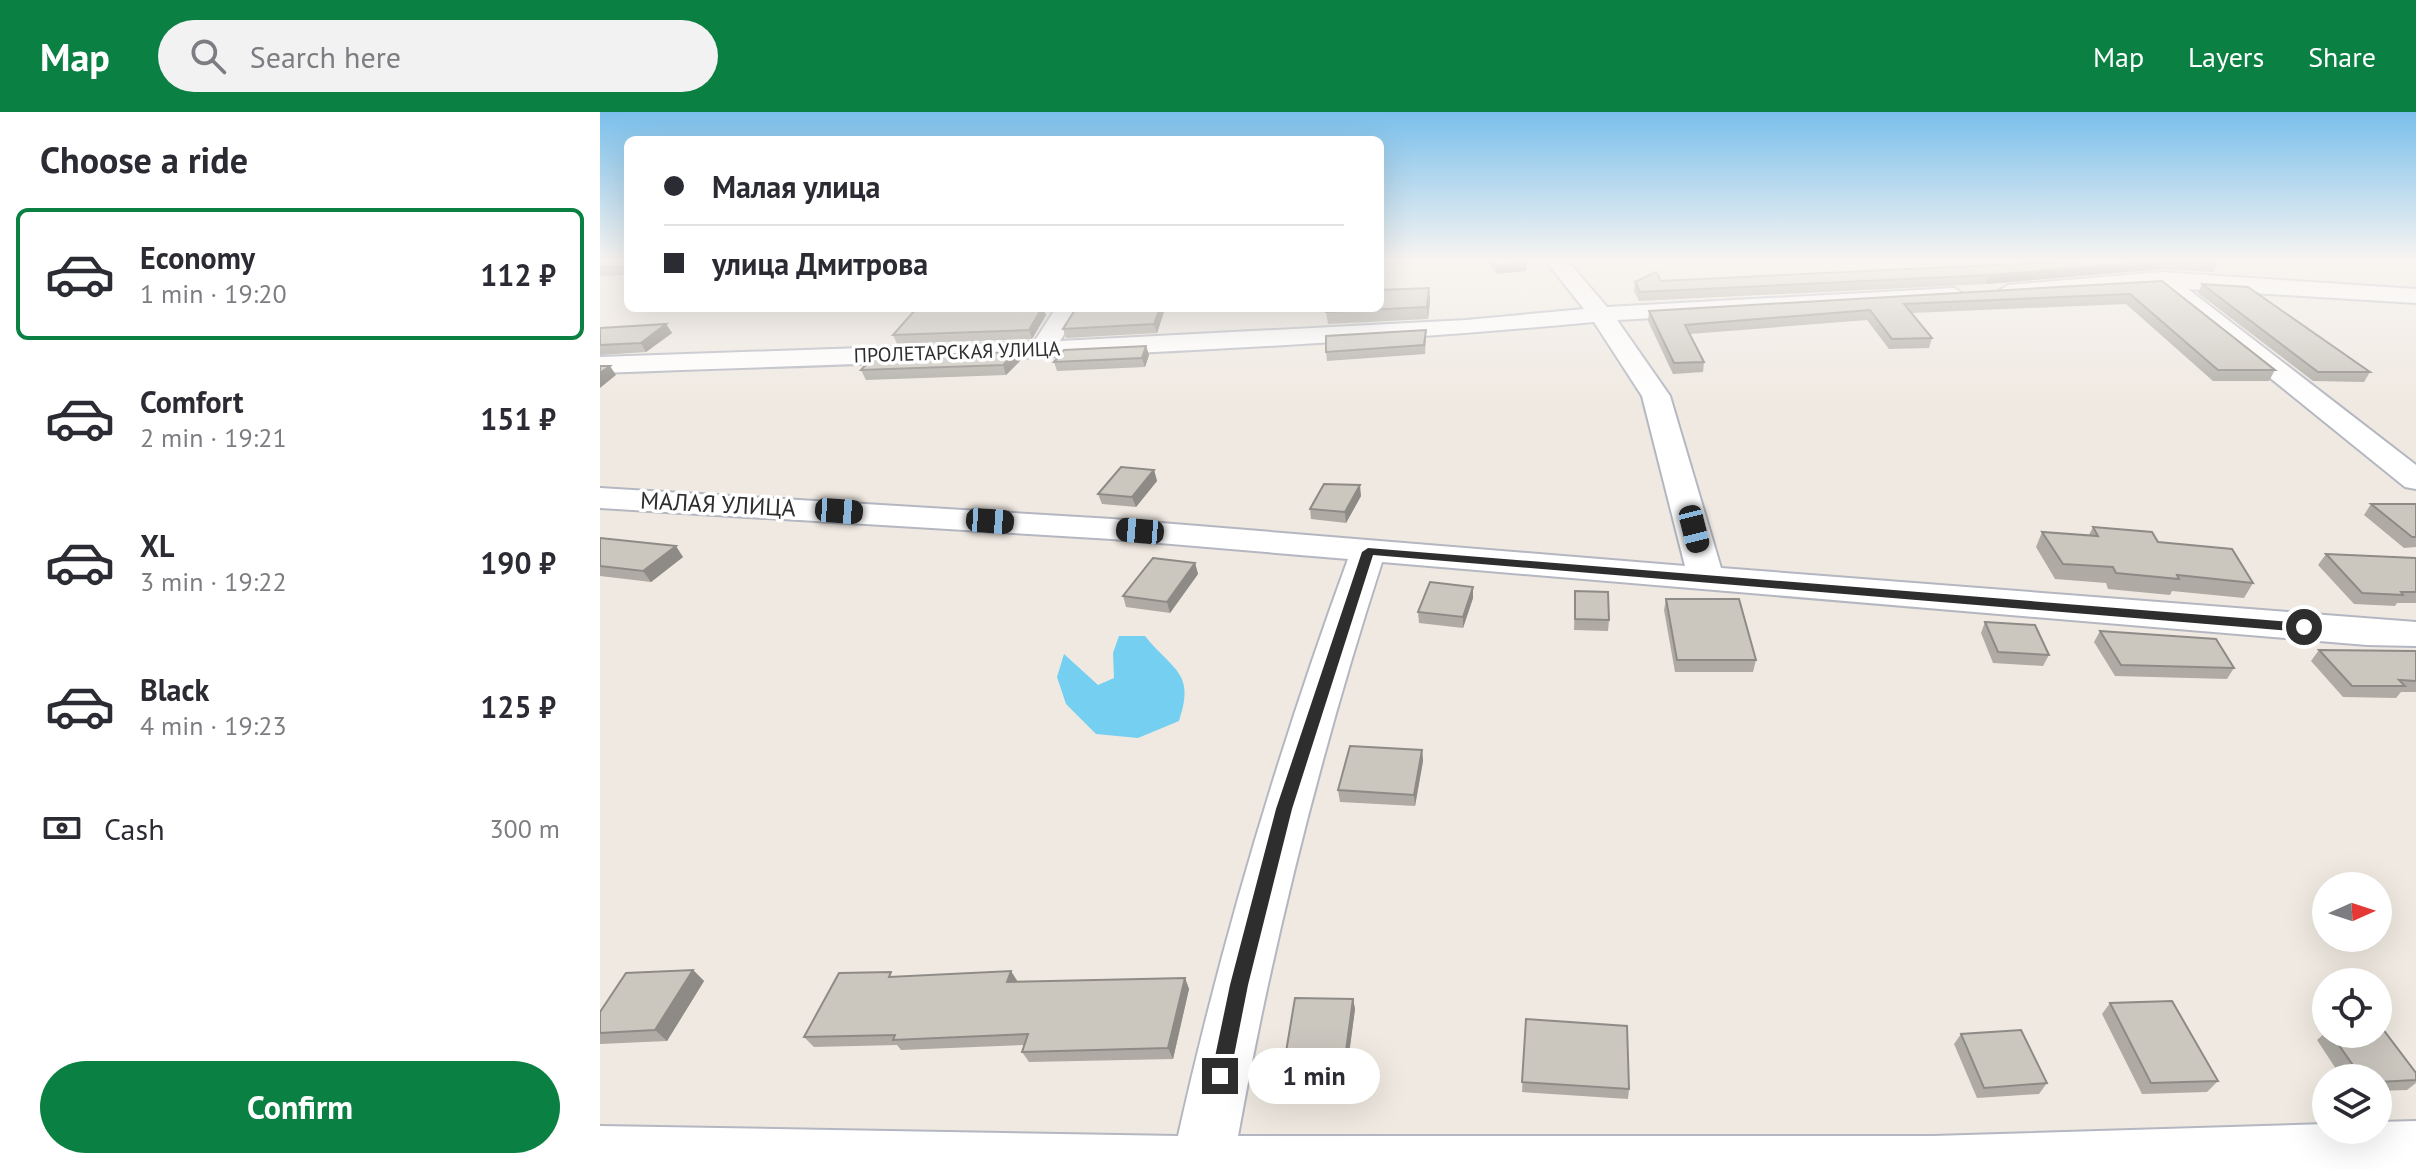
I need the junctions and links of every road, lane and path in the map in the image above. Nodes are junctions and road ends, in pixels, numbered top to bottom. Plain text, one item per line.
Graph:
1 (1597, 309) edge
2 (1673, 309) edge
3 (2199, 309) edge
4 (1065, 312) edge
5 (1600, 313) junction
6 (1042, 349) junction
7 (600, 365) edge
8 (2416, 480) edge
9 (600, 498) edge
10 (1368, 552) junction
11 (1706, 578) junction
12 (2416, 634) edge
13 (600, 1156) edge
14 (2386, 1158) edge
15 (1202, 1168) edge

1 - 5 street
2 - 5 street, ПРОЛЕТАРСКАЯ УЛИЦА
3 - 8 street
4 - 6 street
5 - 6 street, ПРОЛЕТАРСКАЯ УЛИЦА
5 - 11 street
6 - 7 street, ПРОЛЕТАРСКАЯ УЛИЦА
9 - 10 street, МАЛАЯ УЛИЦА
10 - 11 street, МАЛАЯ УЛИЦА
10 - 15 street
11 - 12 street, МАЛАЯ УЛИЦА
13 - 15 street
14 - 15 street

